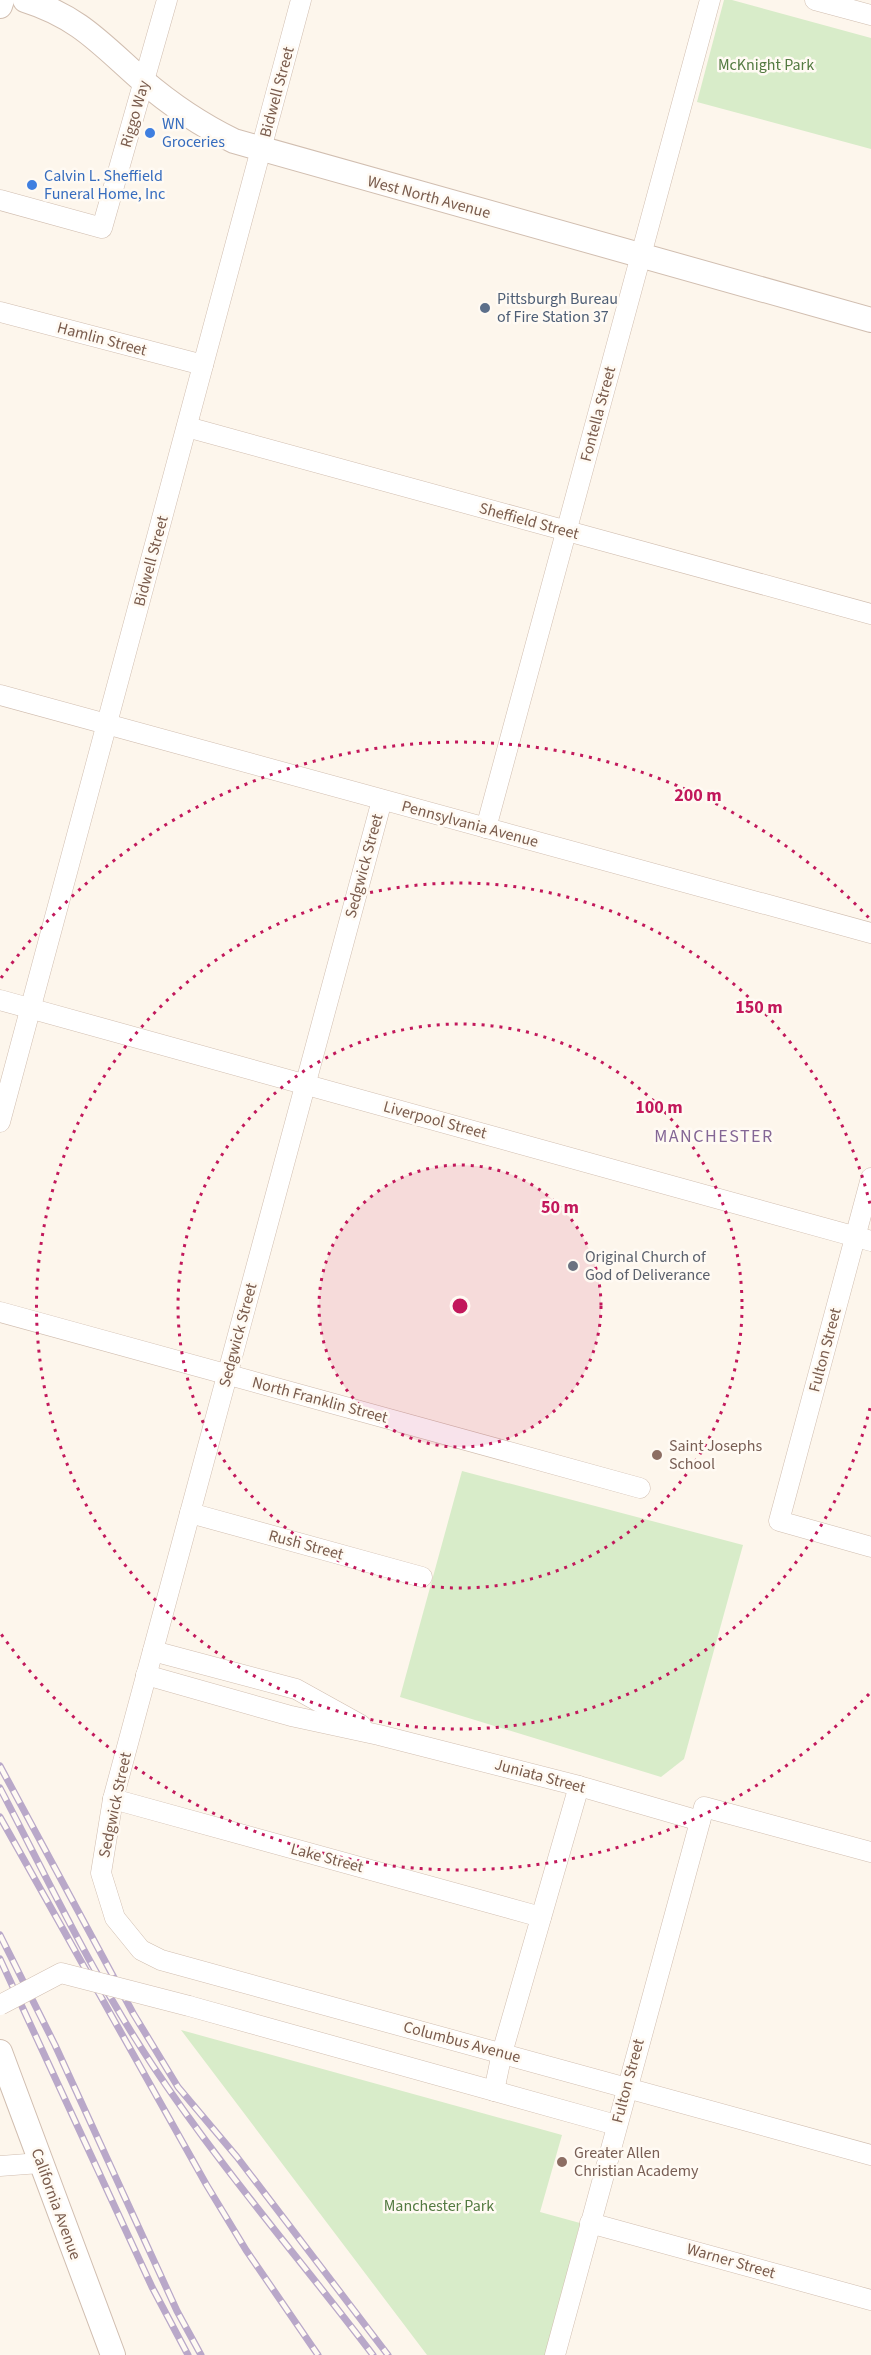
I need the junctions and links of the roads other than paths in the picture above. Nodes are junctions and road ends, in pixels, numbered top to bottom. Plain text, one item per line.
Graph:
1 (2, 0) edge
2 (25, 0) edge
3 (167, 0) edge
4 (302, 0) edge
5 (710, 0) edge
6 (815, 0) edge
7 (0, 6) edge
8 (871, 15) edge
9 (144, 82) junction
10 (261, 151) junction
11 (0, 200) edge
12 (641, 256) junction
13 (0, 312) edge
14 (871, 320) edge
15 (203, 365) junction
16 (187, 427) junction
17 (566, 531) junction
18 (871, 614) edge
19 (0, 695) edge
20 (107, 724) junction
21 (382, 800) junction
22 (486, 828) junction
23 (871, 933) edge
24 (0, 1000) edge
25 (31, 1008) junction
26 (306, 1084) junction
27 (0, 1122) edge
28 (871, 1178) edge
29 (863, 1239) edge
30 (0, 1312) edge
31 (227, 1375) junction
32 (640, 1488) dead end
33 (190, 1513) junction
34 (871, 1547) edge
35 (422, 1577) dead end
36 (153, 1651) junction
37 (146, 1675) junction
38 (379, 1735) junction
39 (579, 1786) junction
40 (113, 1799) junction
41 (702, 1814) junction
42 (871, 1852) edge
43 (101, 1873) joint
44 (541, 1917) junction
45 (0, 2005) edge
46 (0, 2052) edge
47 (502, 2053) junction
48 (627, 2087) junction
49 (494, 2091) junction
50 (616, 2125) junction
51 (871, 2155) edge
52 (40, 2163) junction
53 (0, 2166) edge
54 (590, 2223) junction
55 (871, 2300) edge
56 (113, 2355) edge
57 (555, 2355) edge

1 - 7 street
2 - 9 street, West North Avenue
3 - 9 street, Riggo Way
4 - 10 street, Bidwell Street
5 - 12 street, Fontella Street
6 - 8 street
9 - 10 street, West North Avenue
9 - 11 street, Riggo Way
10 - 12 street, West North Avenue
10 - 15 street, Bidwell Street
12 - 14 street, West North Avenue
12 - 17 street, Fontella Street
13 - 15 street, Hamlin Street
15 - 16 street, Bidwell Street
16 - 17 street, Sheffield Street
16 - 20 street, Bidwell Street
17 - 18 street, Sheffield Street
17 - 22 street, Fontella Street
19 - 20 street, Pennsylvania Avenue
20 - 21 street, Pennsylvania Avenue
20 - 25 street, Bidwell Street
21 - 22 street, Pennsylvania Avenue
21 - 26 street, Sedgwick Street
22 - 23 street, Pennsylvania Avenue
24 - 25 street, Liverpool Street
25 - 26 street, Liverpool Street
25 - 27 street, Bidwell Street
26 - 29 street, Liverpool Street
26 - 31 street, Sedgwick Street
28 - 29 street, Fulton Street
29 - 34 street, Fulton Street
30 - 31 street, North Franklin Street
31 - 32 street, North Franklin Street
31 - 33 street, Sedgwick Street
33 - 35 street, Rush Street
33 - 36 street, Sedgwick Street
36 - 37 street, Sedgwick Street
36 - 38 street, Juniata Street
37 - 38 street, Juniata Street
37 - 40 street, Sedgwick Street
38 - 39 street, Juniata Street
39 - 41 street, Juniata Street
39 - 44 street
40 - 43 street, Sedgwick Street
40 - 44 street, Lake Street
41 - 42 street, Juniata Street
41 - 48 street, Fulton Street
43 - 47 street, Columbus Avenue
44 - 47 street
45 - 49 street, bridge
46 - 52 street, California Avenue
47 - 48 street, Columbus Avenue
47 - 49 street
48 - 50 street, Fulton Street
48 - 51 street, Columbus Avenue
49 - 50 street
50 - 54 street, Fulton Street
52 - 53 street
52 - 56 street, California Avenue
54 - 55 street, Warner Street
54 - 57 street, Fulton Street

